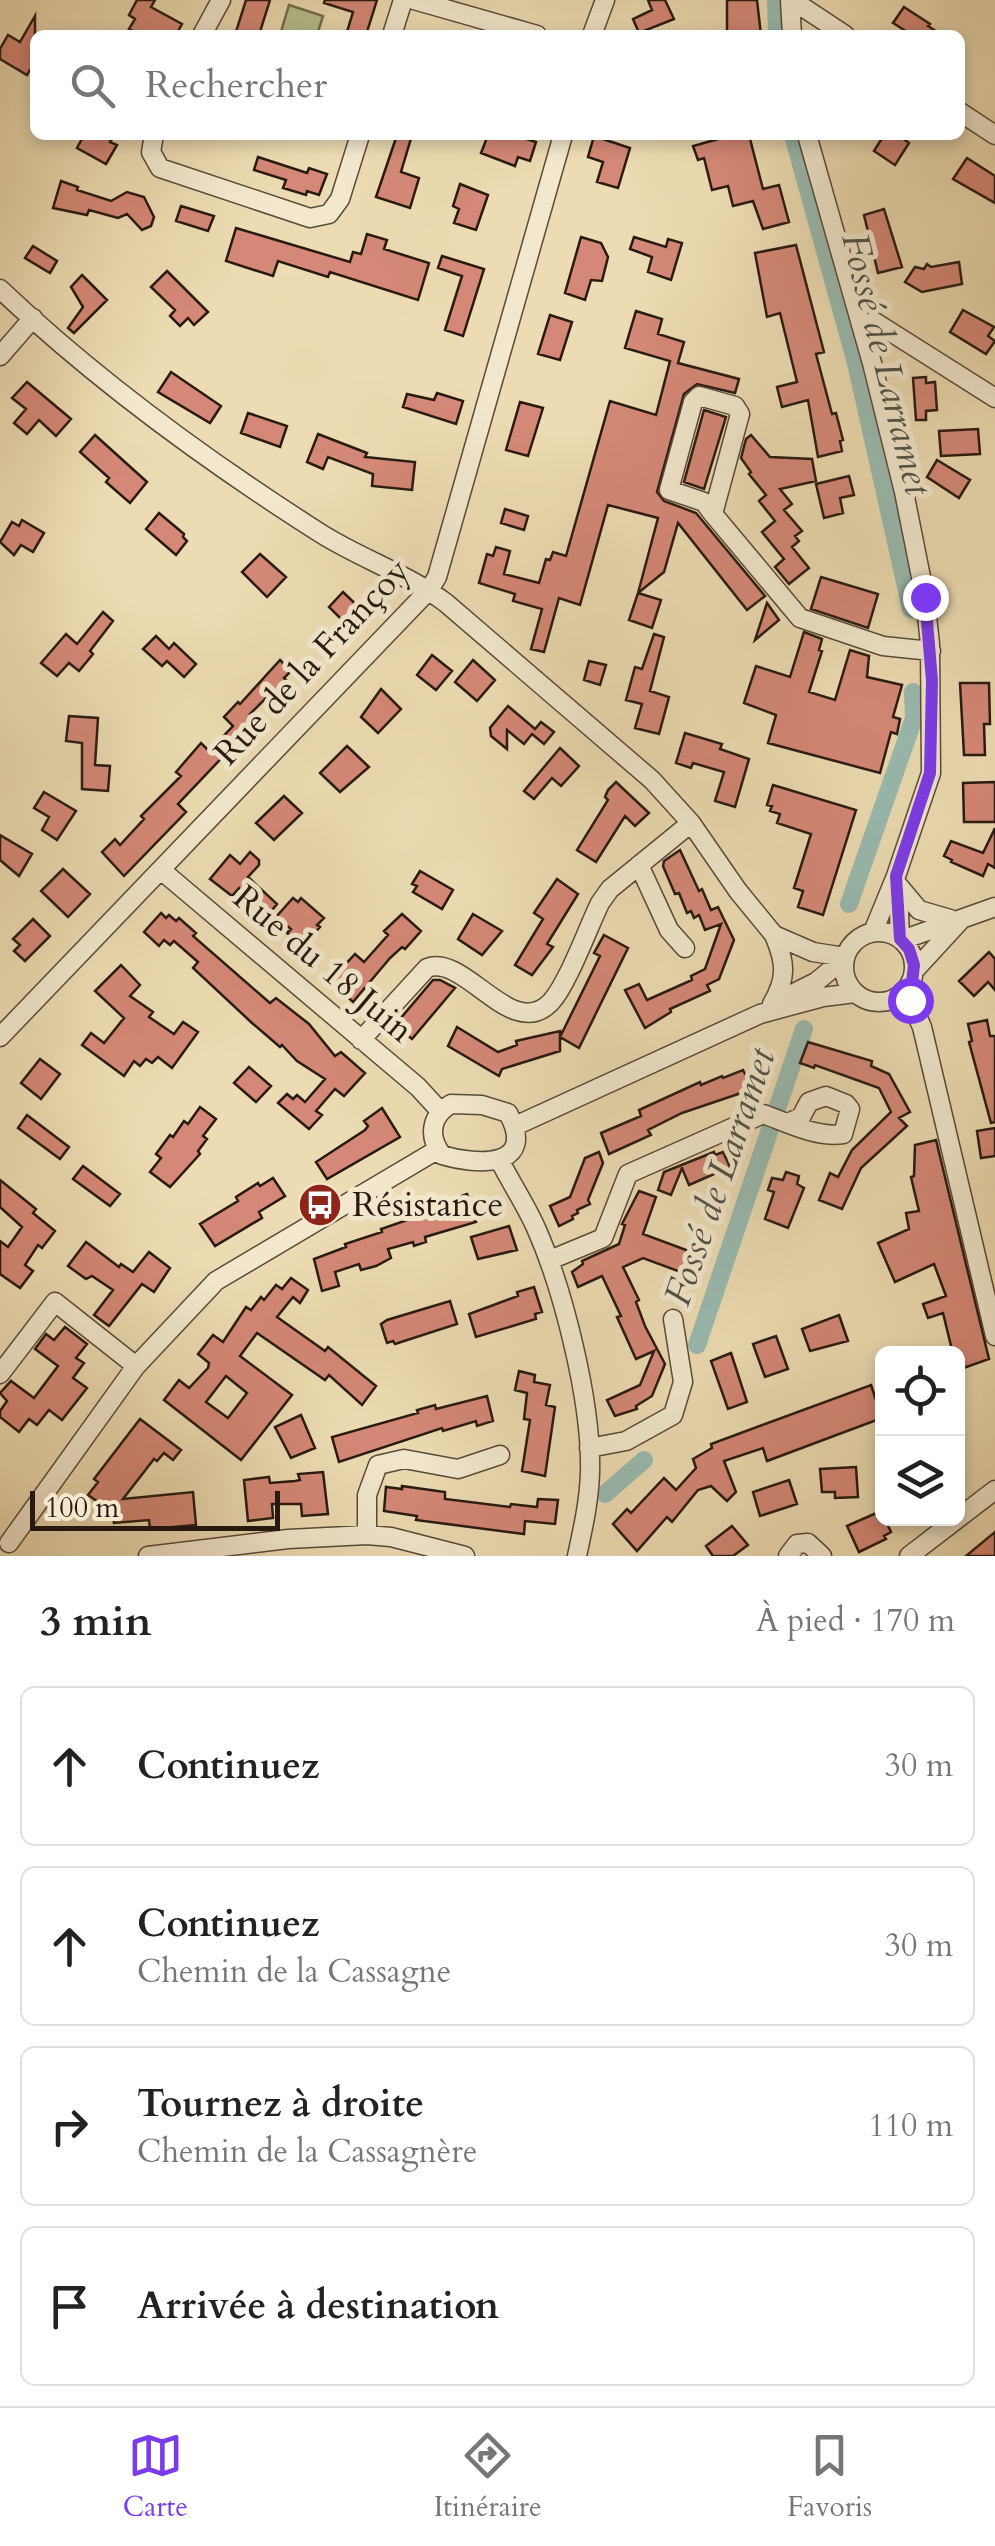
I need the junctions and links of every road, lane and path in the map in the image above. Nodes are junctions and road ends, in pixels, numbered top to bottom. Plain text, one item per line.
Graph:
1 (221, 0) edge
2 (403, 0) edge
3 (414, 0) edge
4 (605, 0) edge
5 (791, 0) edge
6 (205, 30) edge
7 (394, 30) edge
8 (519, 30) edge
9 (594, 30) edge
10 (792, 30) edge
11 (837, 30) edge
12 (965, 115) edge
13 (995, 135) edge
14 (153, 140) edge
15 (358, 140) edge
16 (562, 140) edge
17 (808, 140) edge
18 (0, 289) edge
19 (32, 318) junction
20 (861, 325) junction
21 (0, 356) edge
22 (995, 398) edge
23 (714, 514) junction
24 (429, 590) junction
25 (930, 651) junction
26 (691, 823) junction
27 (640, 865) junction
28 (161, 870) junction
29 (897, 881) junction
30 (995, 907) edge
31 (960, 921) junction
32 (873, 932) junction
33 (774, 935) junction
34 (901, 940) junction
35 (685, 948) dead end
36 (845, 958) junction
37 (913, 974) junction
38 (855, 993) junction
39 (766, 1009) junction
40 (0, 1037) edge
41 (361, 1040) junction
42 (440, 1110) junction
43 (788, 1122) dead end
44 (515, 1126) junction
45 (437, 1150) junction
46 (500, 1161) junction
47 (550, 1260) junction
48 (674, 1319) dead end
49 (995, 1336) edge
50 (136, 1366) junction
51 (0, 1374) edge
52 (589, 1448) junction
53 (500, 1454) dead end
54 (995, 1490) edge
55 (367, 1534) junction
56 (10, 1546) edge
57 (579, 1547) edge
58 (458, 1555) edge
59 (148, 1556) edge
60 (567, 1556) edge
61 (788, 1556) edge
62 (822, 1556) edge
63 (909, 1556) edge

1 - 6 street
2 - 7 street
3 - 8 street
4 - 9 street
5 - 10 street
5 - 11 street
12 - 13 street
14 - 15 street
16 - 24 street, Rue de la Françoy
17 - 20 street
18 - 19 street
19 - 21 street
19 - 24 street
20 - 22 street
20 - 25 street
23 - 23 street
23 - 25 street
24 - 26 street
24 - 28 street, Rue de la Françoy
25 - 29 street
26 - 27 street
26 - 33 street
27 - 35 street
27 - 41 street
28 - 40 street, Rue de la Françoy
28 - 41 street, Rue du 18 Juin
29 - 31 street
29 - 32 street
29 - 34 street
30 - 31 street
31 - 34 street
31 - 37 street
32 - 34 street
32 - 36 street
33 - 36 street
33 - 39 street
34 - 37 street
36 - 38 street
36 - 39 street
37 - 38 street
37 - 49 street
38 - 39 street
39 - 44 street
41 - 42 street, Rue du 18 Juin
42 - 44 street
42 - 45 street
43 - 47 street
44 - 46 street
45 - 46 street
45 - 50 street
46 - 47 street
47 - 52 street
48 - 52 street
50 - 51 street
50 - 56 street
52 - 57 street
53 - 55 street
54 - 63 street
55 - 58 street
55 - 59 street
57 - 60 street
61 - 62 street

